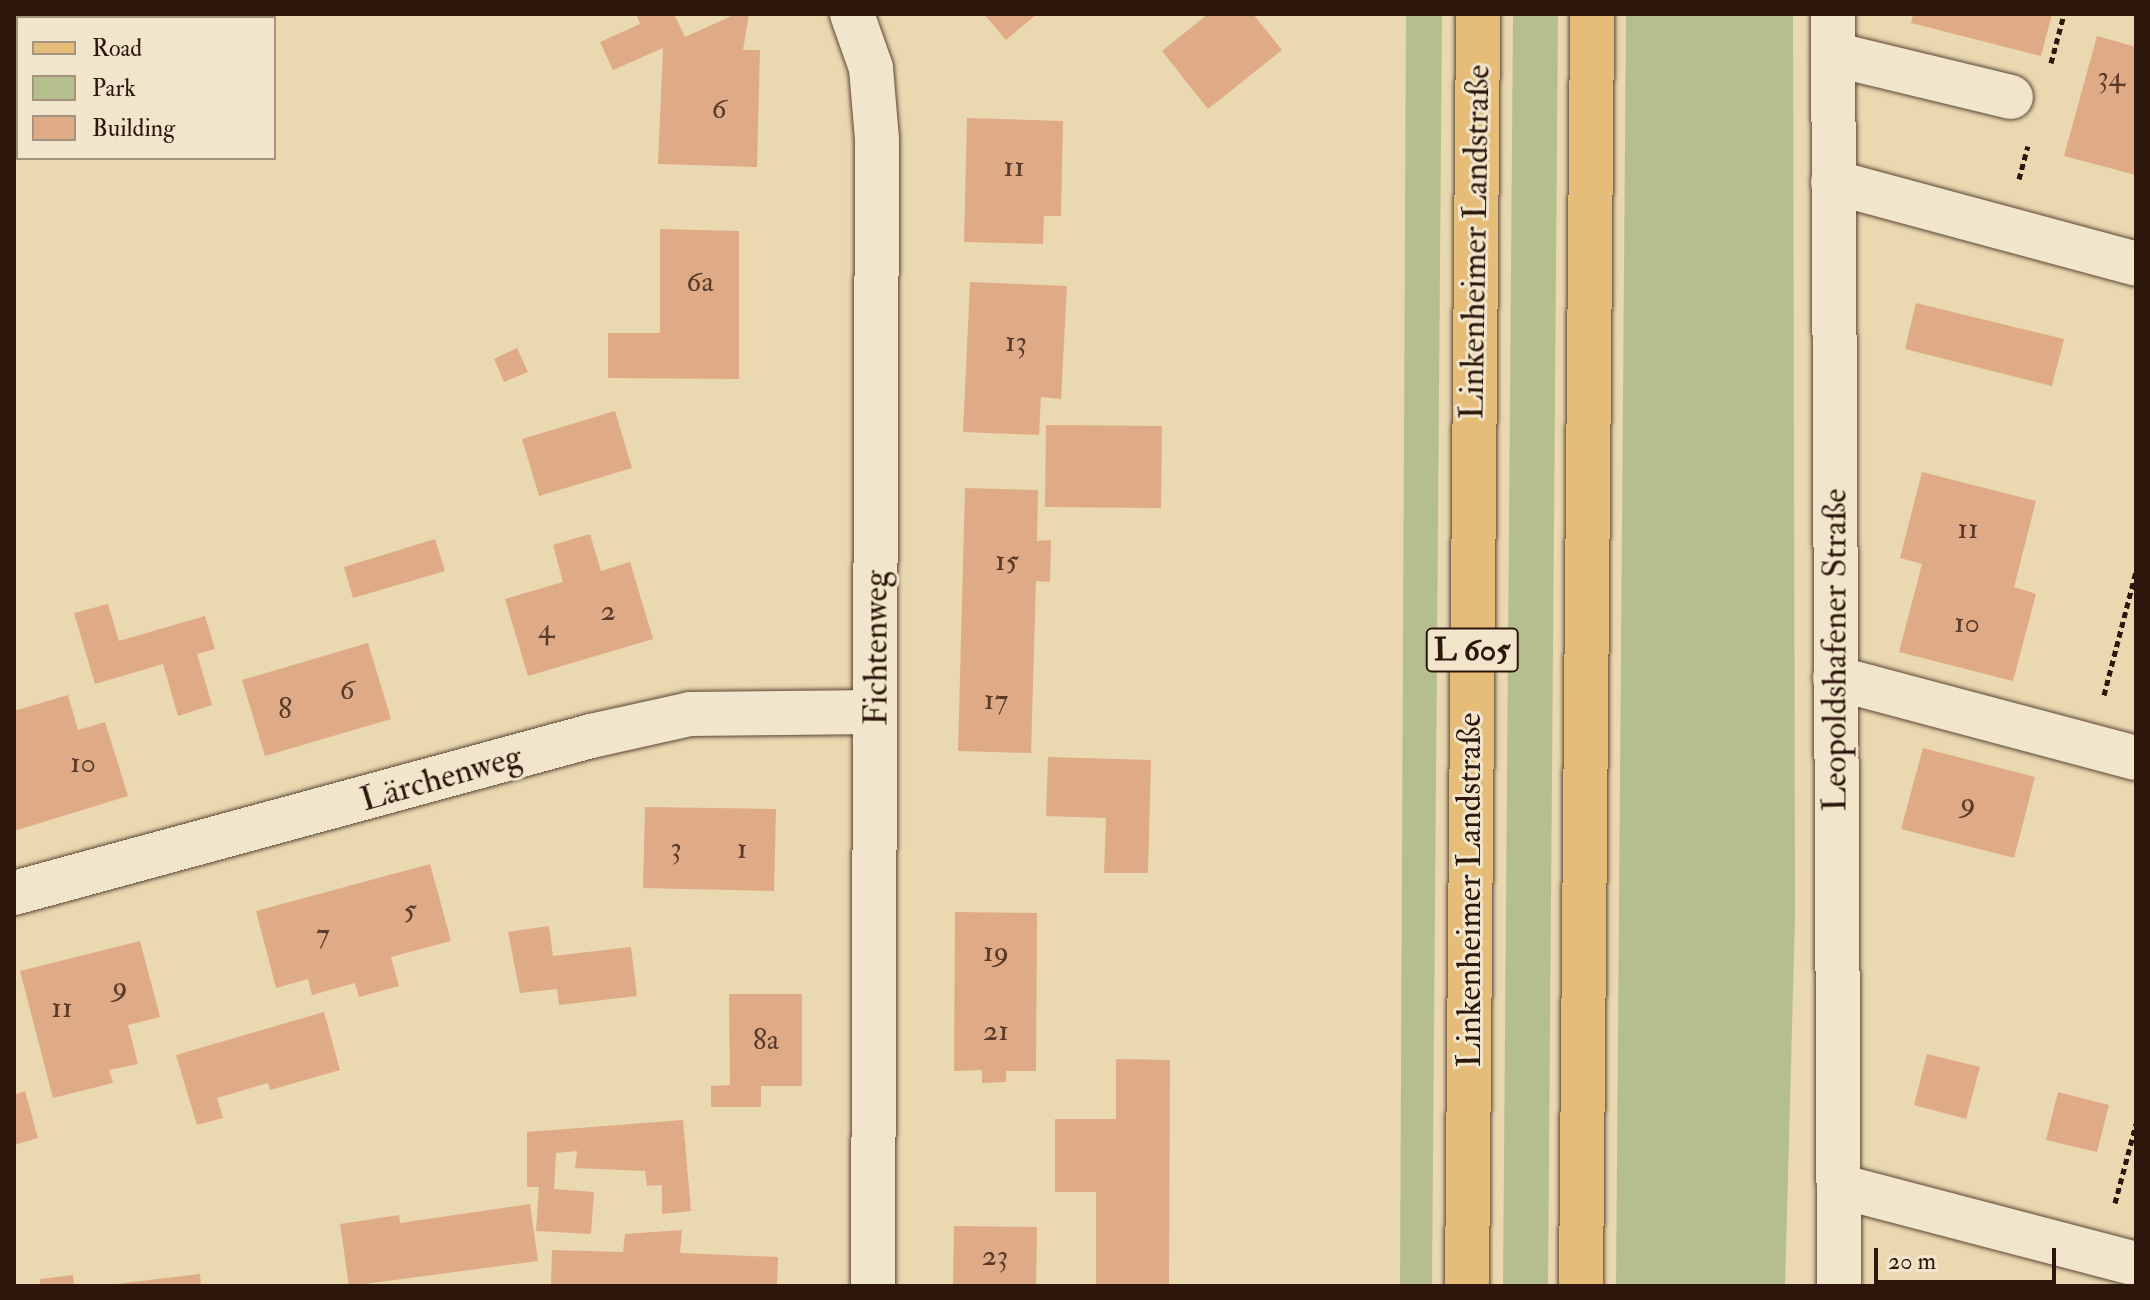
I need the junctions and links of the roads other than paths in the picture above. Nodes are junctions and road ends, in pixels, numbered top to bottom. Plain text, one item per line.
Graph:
1 (852, 14) edge
2 (1478, 14) edge
3 (1592, 14) edge
4 (1833, 34) edge
5 (2011, 97) dead end
6 (1833, 182) junction
7 (2136, 264) edge
8 (1835, 678) junction
9 (875, 712) junction
10 (2136, 758) edge
11 (14, 893) edge
12 (1839, 1186) junction
13 (2119, 1259) edge
14 (873, 1286) edge
15 (1467, 1286) edge
16 (1581, 1286) edge
17 (1839, 1286) edge

1 - 9 street, Fichtenweg
2 - 15 main road, Linkenheimer Landstraße / L 605
3 - 16 main road
4 - 5 street
4 - 6 street, Leopoldshafener Straße
6 - 7 street
6 - 8 street, Leopoldshafener Straße
8 - 10 street
8 - 12 street, Leopoldshafener Straße
9 - 11 street, Lärchenweg
9 - 14 street, Fichtenweg
12 - 13 street
12 - 17 street, Leopoldshafener Straße

